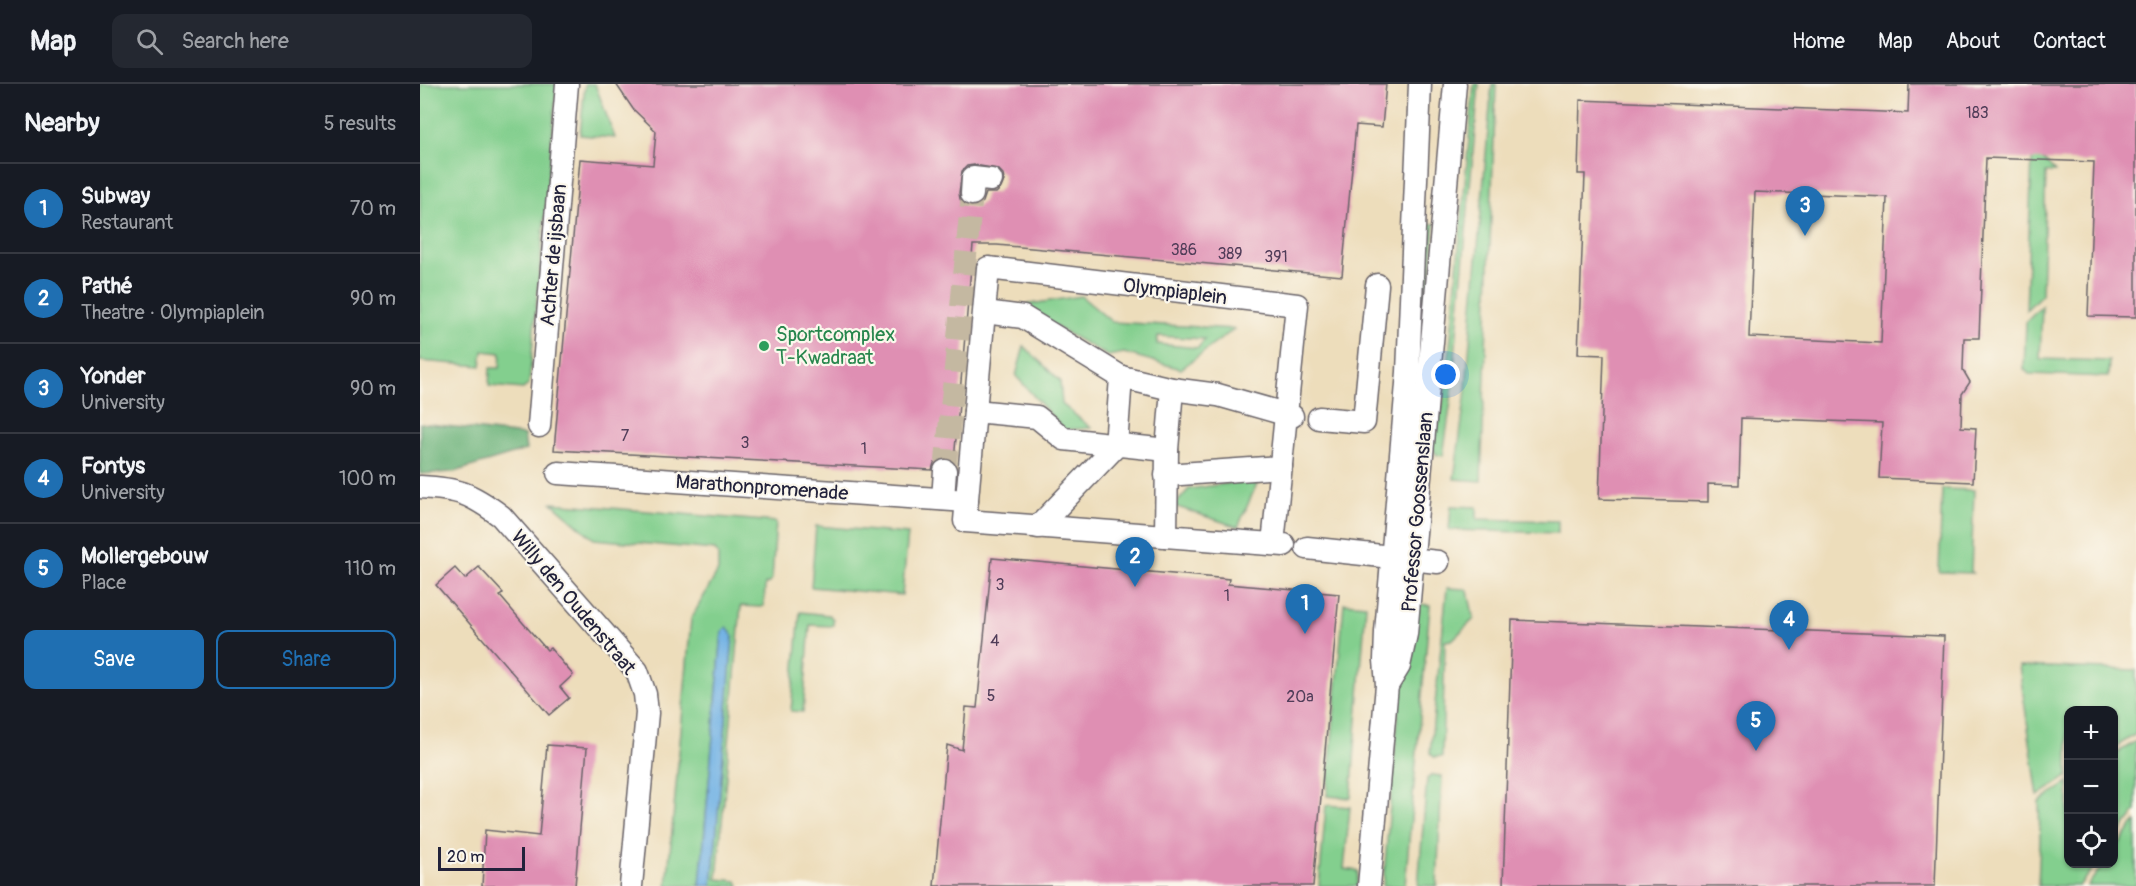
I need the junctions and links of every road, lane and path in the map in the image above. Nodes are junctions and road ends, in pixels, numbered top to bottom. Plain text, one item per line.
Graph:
1 (567, 84) edge
2 (1420, 84) edge
3 (1455, 84) edge
4 (992, 180) dead end
5 (972, 194) tunnel mouth
6 (1377, 285) dead end
7 (985, 312) junction
8 (1121, 377) junction
9 (1172, 389) junction
10 (975, 411) junction
11 (1289, 416) junction
12 (1319, 418) dead end
13 (539, 426) dead end
14 (1116, 446) junction
15 (1167, 450) junction
16 (1281, 467) junction
17 (945, 471) tunnel mouth
18 (558, 473) dead end
19 (1166, 474) junction
20 (420, 487) edge
21 (943, 499) junction
22 (967, 501) junction
23 (1038, 527) junction
24 (1166, 536) junction
25 (1307, 548) dead end
26 (1403, 558) junction
27 (1438, 562) dead end
28 (631, 886) edge
29 (1369, 886) edge

1 - 13 street, Achter de ijsbaan
2 - 26 street, Professor Goossenslaan
3 - 26 street, Professor Goossenslaan
4 - 5 street
6 - 12 street
7 - 8 street
7 - 10 street, Olympiaplein
7 - 11 street, Olympiaplein
8 - 9 street
8 - 14 street
9 - 11 street
9 - 15 street
10 - 14 street
10 - 22 street, Olympiaplein
11 - 16 street, Olympiaplein
14 - 15 street
14 - 23 street
15 - 19 street
16 - 19 street
16 - 24 street, Olympiaplein
17 - 21 street
18 - 21 street, Marathonpromenade
19 - 24 street
20 - 28 street, Willy den Oudenstraat
21 - 22 street, Marathonpromenade
22 - 23 street, Olympiaplein
23 - 24 street, Olympiaplein
25 - 26 street
26 - 27 street
26 - 29 street, Professor Goossenslaan

